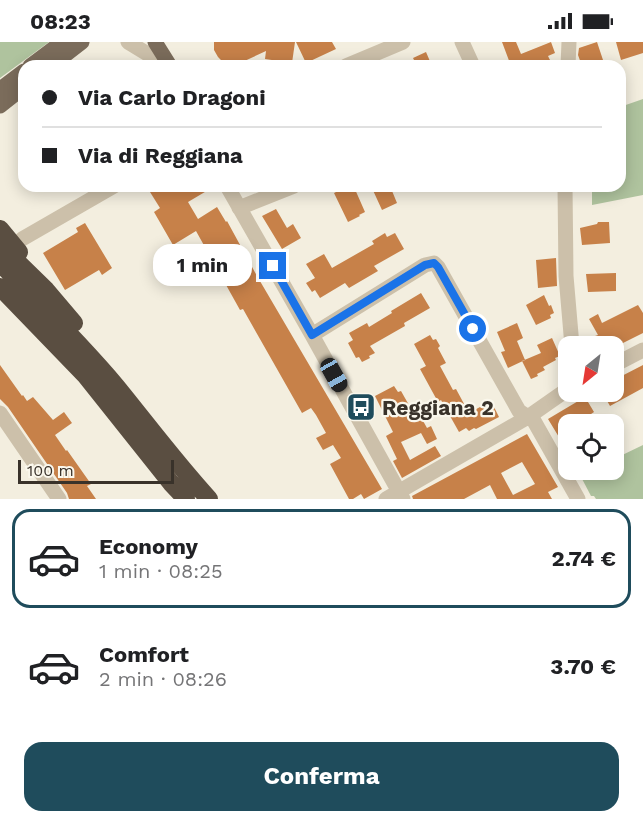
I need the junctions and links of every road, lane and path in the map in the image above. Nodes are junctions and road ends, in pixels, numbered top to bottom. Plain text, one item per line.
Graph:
1 (62, 42) edge
2 (82, 42) edge
3 (128, 42) edge
4 (403, 42) edge
5 (462, 42) edge
6 (569, 42) edge
7 (152, 54) edge
8 (38, 60) edge
9 (59, 60) edge
10 (360, 60) edge
11 (470, 60) edge
12 (568, 60) edge
13 (18, 76) edge
14 (0, 89) edge
15 (18, 92) edge
16 (0, 106) edge
17 (104, 192) edge
18 (230, 192) edge
19 (279, 192) edge
20 (565, 192) edge
21 (576, 192) edge
22 (239, 208) junction
23 (565, 225) junction
24 (0, 229) edge
25 (22, 239) dead end
26 (0, 245) edge
27 (0, 263) edge
28 (0, 288) edge
29 (46, 290) junction
30 (0, 303) edge
31 (312, 335) junction
32 (571, 336) edge
33 (643, 350) edge
34 (624, 360) edge
35 (115, 385) junction
36 (558, 396) edge
37 (0, 413) edge
38 (528, 417) junction
39 (171, 483) junction
40 (396, 497) edge
41 (59, 499) edge
42 (186, 499) edge
43 (209, 499) edge
44 (578, 499) edge

1 - 8 main road
2 - 9 main road
3 - 7 street
4 - 10 street
5 - 11 street
6 - 12 street
13 - 14 main road
15 - 16 main road
17 - 25 street
18 - 22 street
19 - 22 street
20 - 23 street
21 - 23 street
22 - 31 street
23 - 32 street
24 - 29 highway
26 - 29 highway
27 - 35 highway
28 - 39 highway
29 - 35 highway
30 - 39 highway
31 - 38 street
31 - 40 street
33 - 34 street
35 - 43 highway
36 - 38 street
37 - 41 street
38 - 40 street
38 - 44 street
39 - 42 highway

